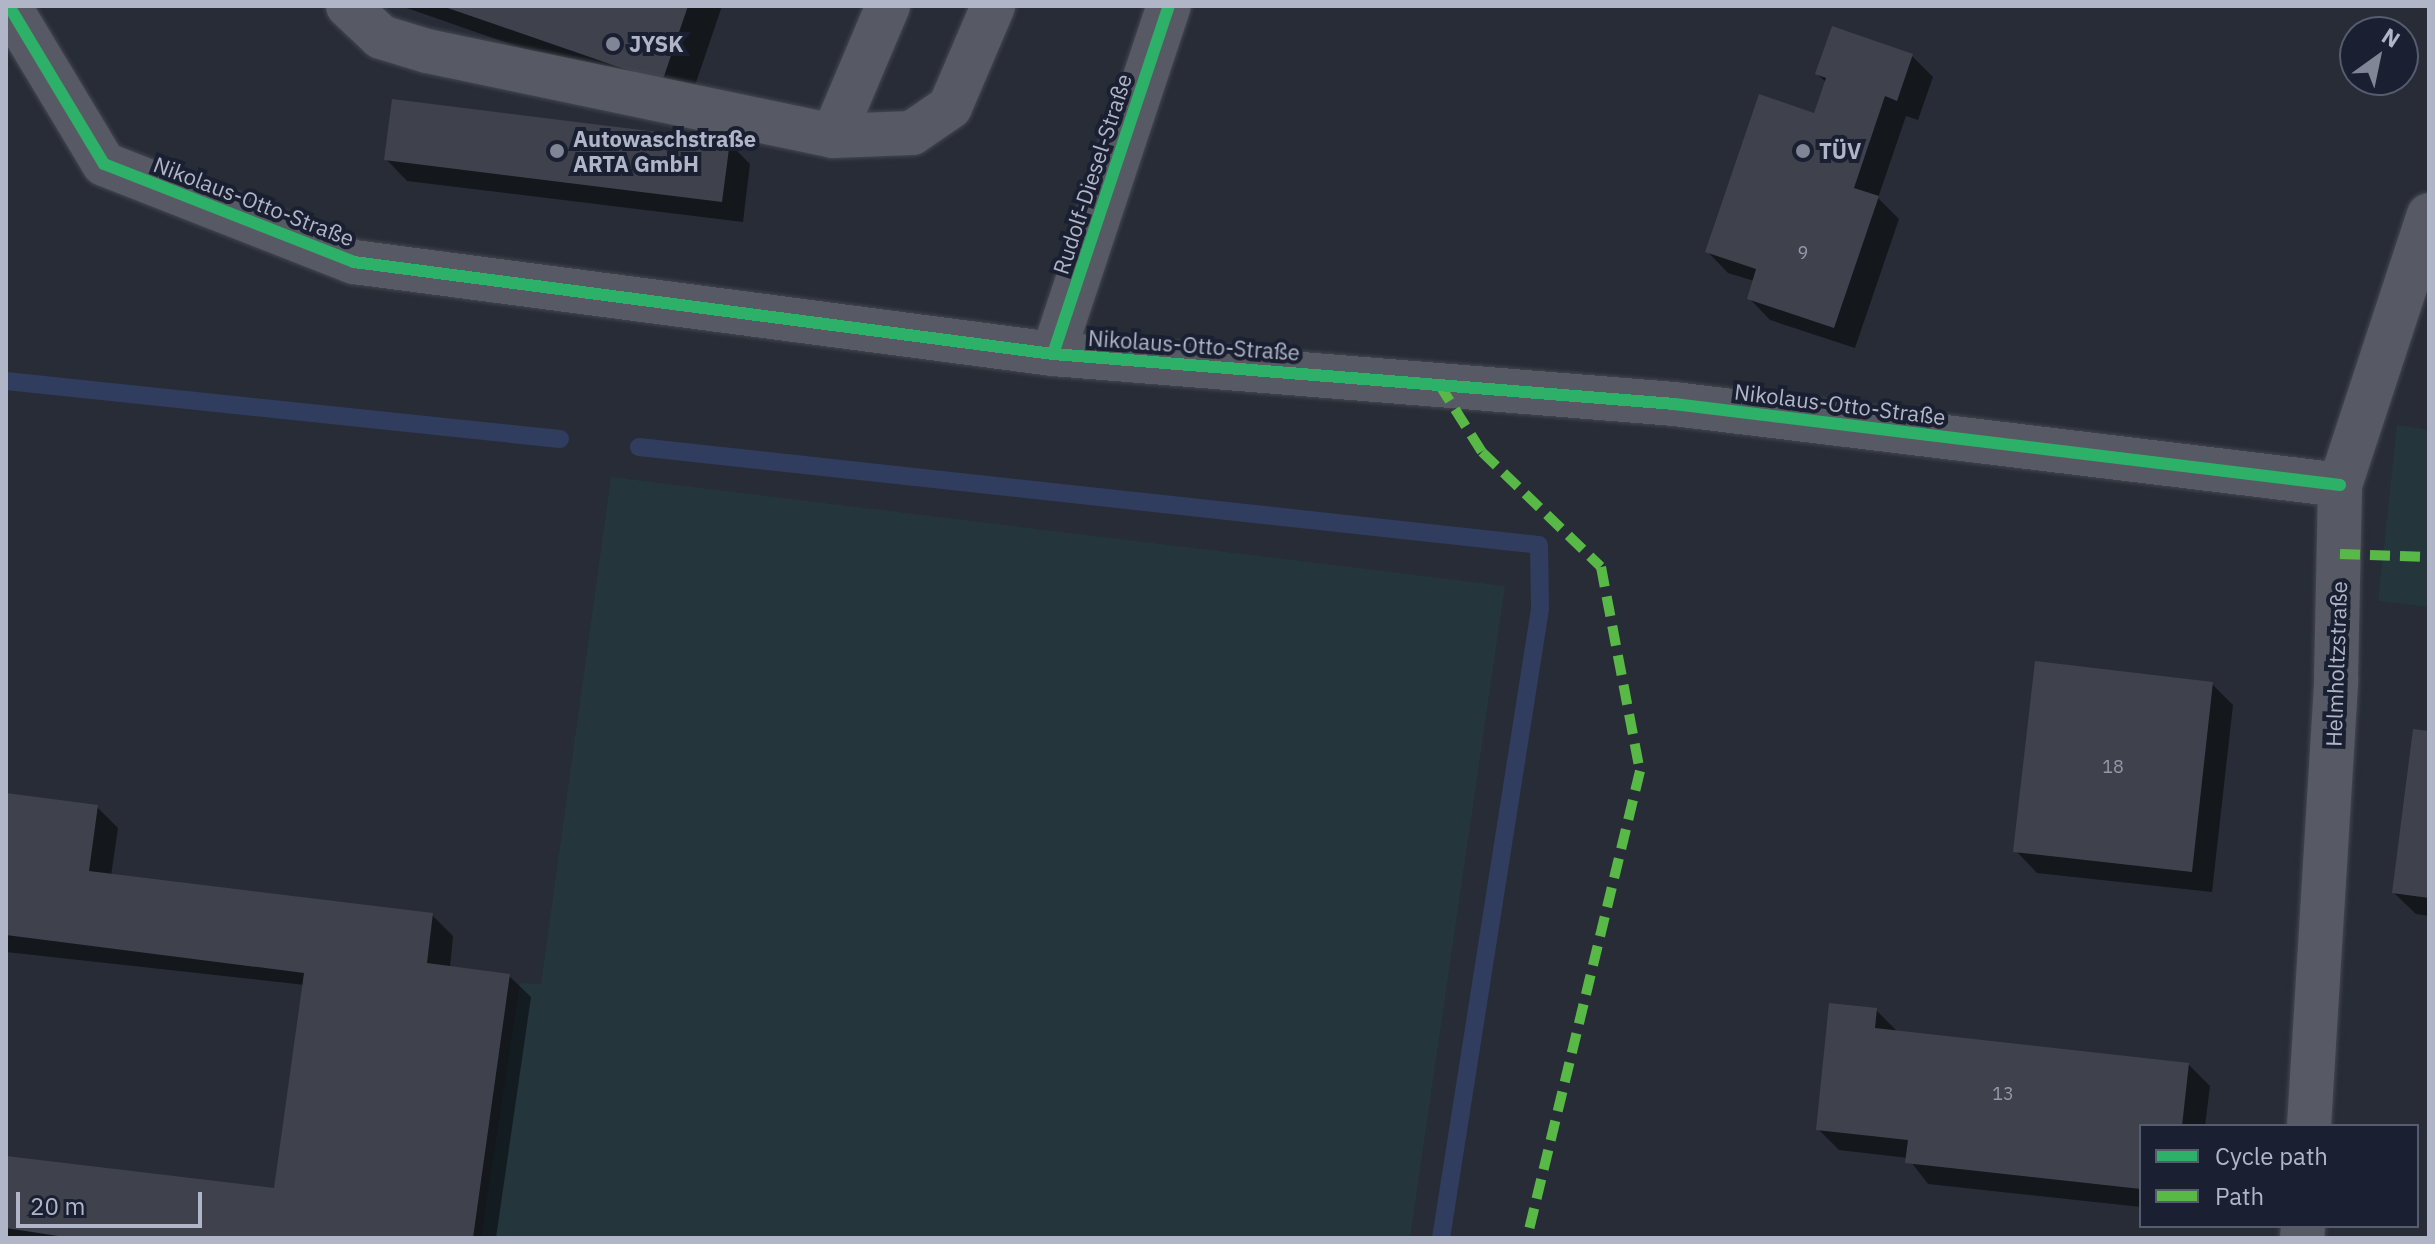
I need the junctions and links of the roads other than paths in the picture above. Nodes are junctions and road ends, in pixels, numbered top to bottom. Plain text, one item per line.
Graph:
1 (9, 6) edge
2 (348, 6) edge
3 (888, 6) edge
4 (993, 6) edge
5 (1169, 6) edge
6 (833, 136) junction
7 (2429, 215) edge
8 (1053, 354) junction
9 (2340, 485) junction
10 (2309, 1124) edge

1 - 8 street, Nikolaus-Otto-Straße
2 - 6 street
3 - 6 street
4 - 6 street
5 - 8 street, Rudolf-Diesel-Straße
7 - 9 street, Helmholtzstraße
8 - 9 street, Nikolaus-Otto-Straße
9 - 10 street, Helmholtzstraße

